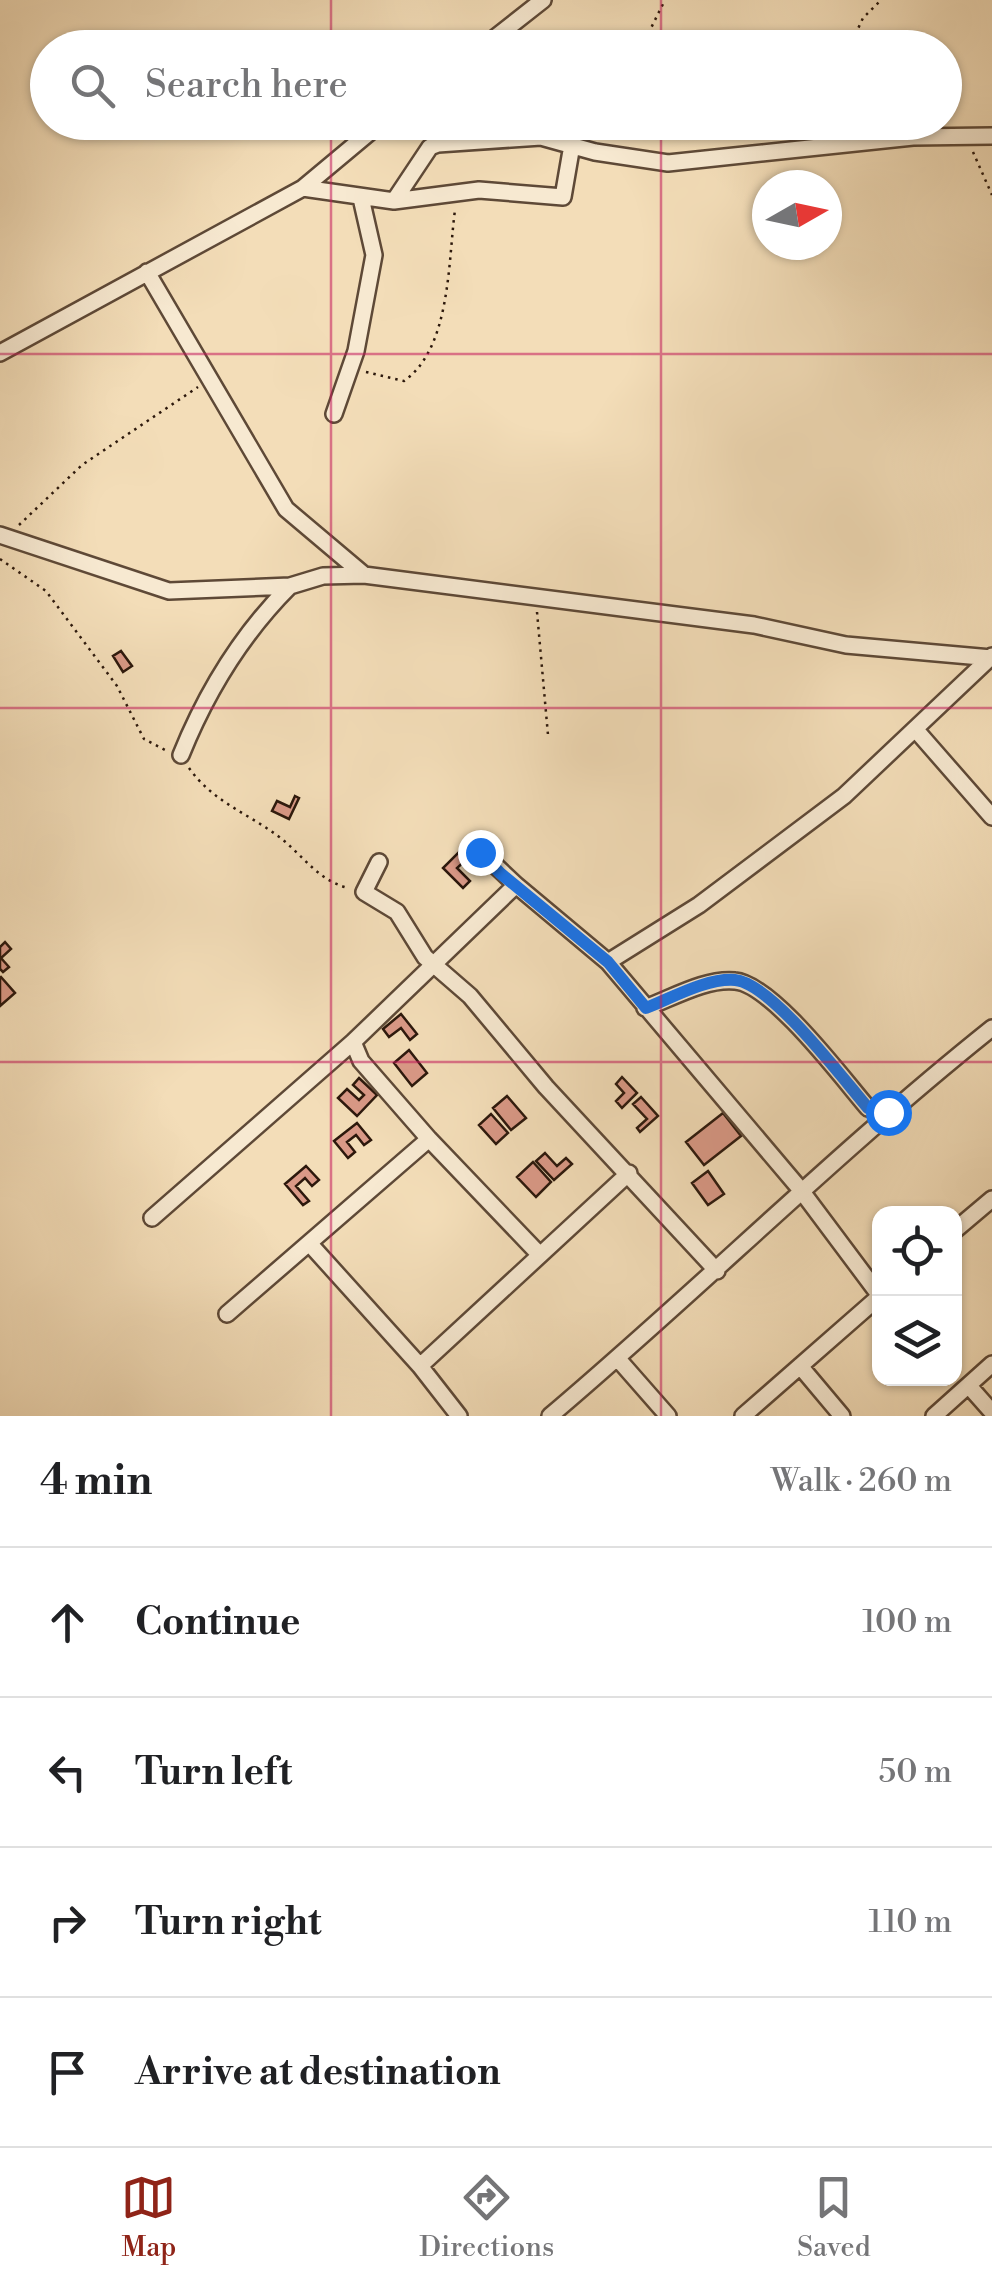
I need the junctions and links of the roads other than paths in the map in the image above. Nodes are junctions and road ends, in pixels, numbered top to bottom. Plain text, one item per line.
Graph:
1 (543, 0) edge
2 (505, 30) edge
3 (962, 136) edge
4 (992, 136) edge
5 (360, 140) edge
6 (495, 140) edge
7 (553, 140) edge
8 (886, 140) edge
9 (572, 145) junction
10 (303, 188) junction
11 (360, 198) junction
12 (394, 201) junction
13 (147, 272) junction
14 (0, 353) edge
15 (334, 414) dead end
16 (2, 537) edge
17 (364, 575) junction
18 (290, 586) junction
19 (992, 657) edge
20 (916, 730) junction
21 (181, 755) dead end
22 (992, 817) edge
23 (480, 852) dead end
24 (379, 862) dead end
25 (516, 885) junction
26 (608, 962) junction
27 (434, 966) junction
28 (646, 1008) junction
29 (992, 1028) edge
30 (353, 1042) junction
31 (888, 1112) junction
32 (429, 1139) junction
33 (628, 1173) junction
34 (800, 1189) junction
35 (992, 1199) edge
36 (152, 1218) dead end
37 (962, 1224) edge
38 (309, 1244) junction
39 (538, 1252) junction
40 (717, 1272) junction
41 (227, 1314) dead end
42 (618, 1359) junction
43 (992, 1364) edge
44 (420, 1366) junction
45 (800, 1366) junction
46 (968, 1386) junction
47 (992, 1412) edge
48 (459, 1416) edge
49 (550, 1416) edge
50 (668, 1416) edge
51 (743, 1416) edge
52 (842, 1416) edge
53 (934, 1416) edge

1 - 2 street
3 - 4 street
5 - 10 street
6 - 12 street
7 - 9 street
8 - 9 street
9 - 12 street
10 - 11 street
10 - 13 street
11 - 12 street
11 - 15 street
13 - 14 street
13 - 17 street
16 - 18 street
17 - 18 street
17 - 19 street
18 - 21 street
19 - 20 street
20 - 22 street
20 - 26 street
23 - 25 street
24 - 27 street
25 - 26 street
25 - 27 street
26 - 28 street
27 - 30 street
27 - 33 street
28 - 31 street
28 - 34 street
29 - 31 street
30 - 32 street
30 - 36 street
31 - 34 street
32 - 38 street
32 - 39 street
33 - 39 street
33 - 40 street
34 - 40 street
34 - 45 street
35 - 37 street
38 - 41 street
38 - 44 street
39 - 44 street
40 - 42 street
42 - 49 street
42 - 50 street
43 - 46 street
44 - 48 street
45 - 51 street
45 - 52 street
46 - 47 street
46 - 53 street

